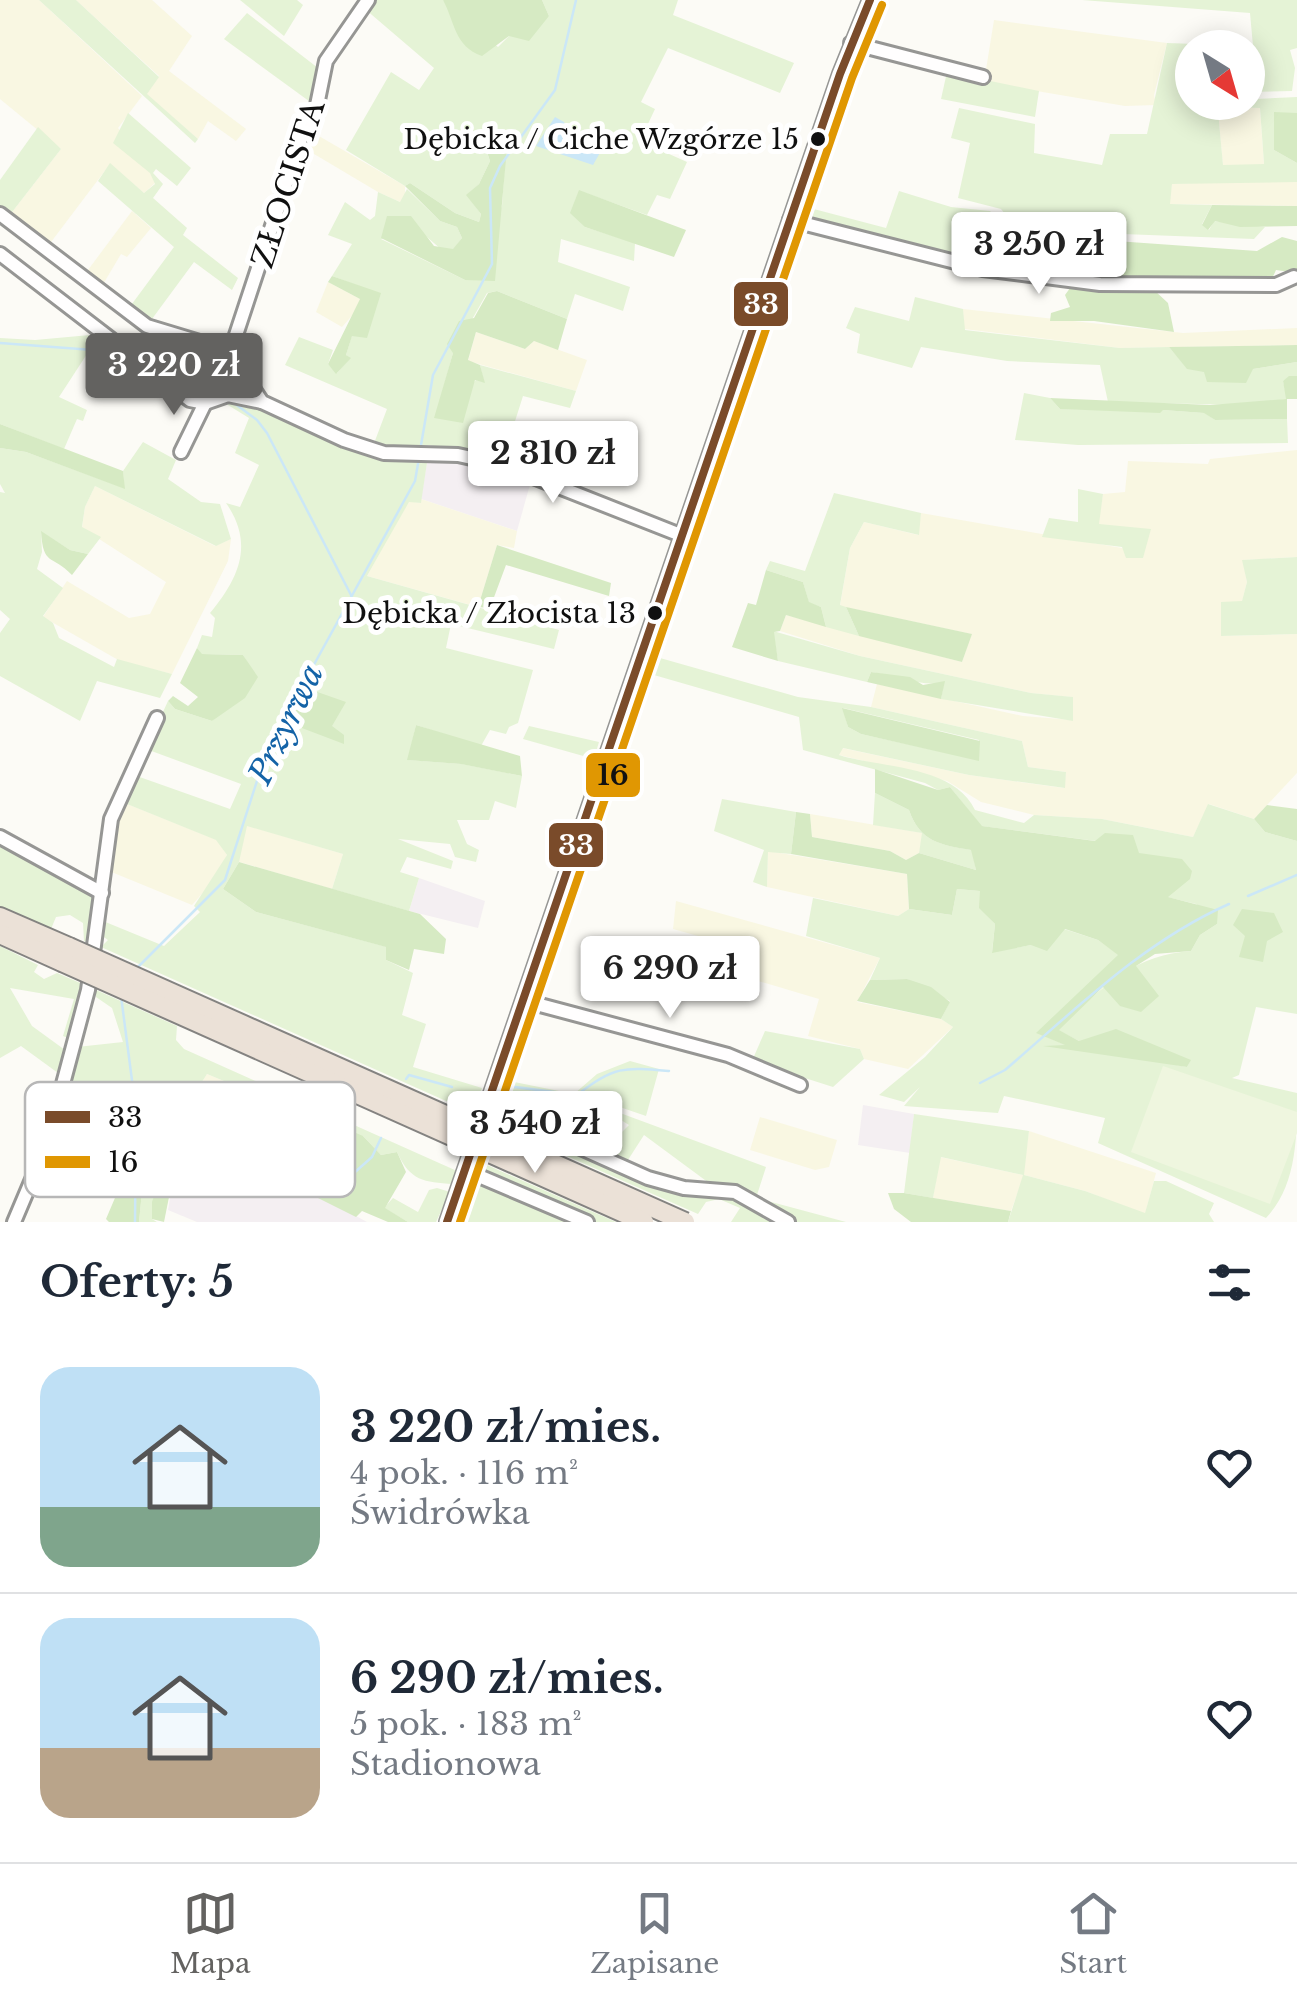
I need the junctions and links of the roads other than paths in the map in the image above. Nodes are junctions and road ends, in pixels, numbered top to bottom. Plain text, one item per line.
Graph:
1 (368, 0) edge
2 (870, 0) edge
3 (851, 43) junction
4 (983, 77) dead end
5 (0, 214) edge
6 (790, 220) junction
7 (0, 254) edge
8 (1294, 278) dead end
9 (232, 352) junction
10 (262, 402) junction
11 (205, 403) junction
12 (181, 452) dead end
13 (683, 536) junction
14 (157, 718) dead end
15 (0, 837) edge
16 (102, 893) junction
17 (0, 917) edge
18 (0, 934) edge
19 (65, 955) junction
20 (525, 1000) junction
21 (63, 1082) edge
22 (340, 1082) edge
23 (800, 1085) dead end
24 (355, 1089) edge
25 (490, 1107) junction
26 (467, 1171) junction
27 (25, 1195) edge
28 (14, 1222) edge
29 (447, 1222) edge
30 (587, 1222) edge
31 (644, 1222) edge
32 (685, 1222) edge
33 (788, 1222) edge

1 - 9 street, ZŁOCISTA
2 - 3 street
3 - 4 street
3 - 6 street
5 - 9 street
6 - 8 street
6 - 13 street
7 - 11 street
9 - 10 street
10 - 11 street
10 - 13 street
11 - 12 street
13 - 20 street
14 - 16 street
15 - 16 street
16 - 21 street
17 - 19 highway
18 - 19 highway
19 - 22 highway, bridge
19 - 32 highway, bridge
20 - 23 street
20 - 25 street
24 - 31 highway, bridge
25 - 26 street
25 - 33 street
26 - 29 street
26 - 30 street
27 - 28 street

